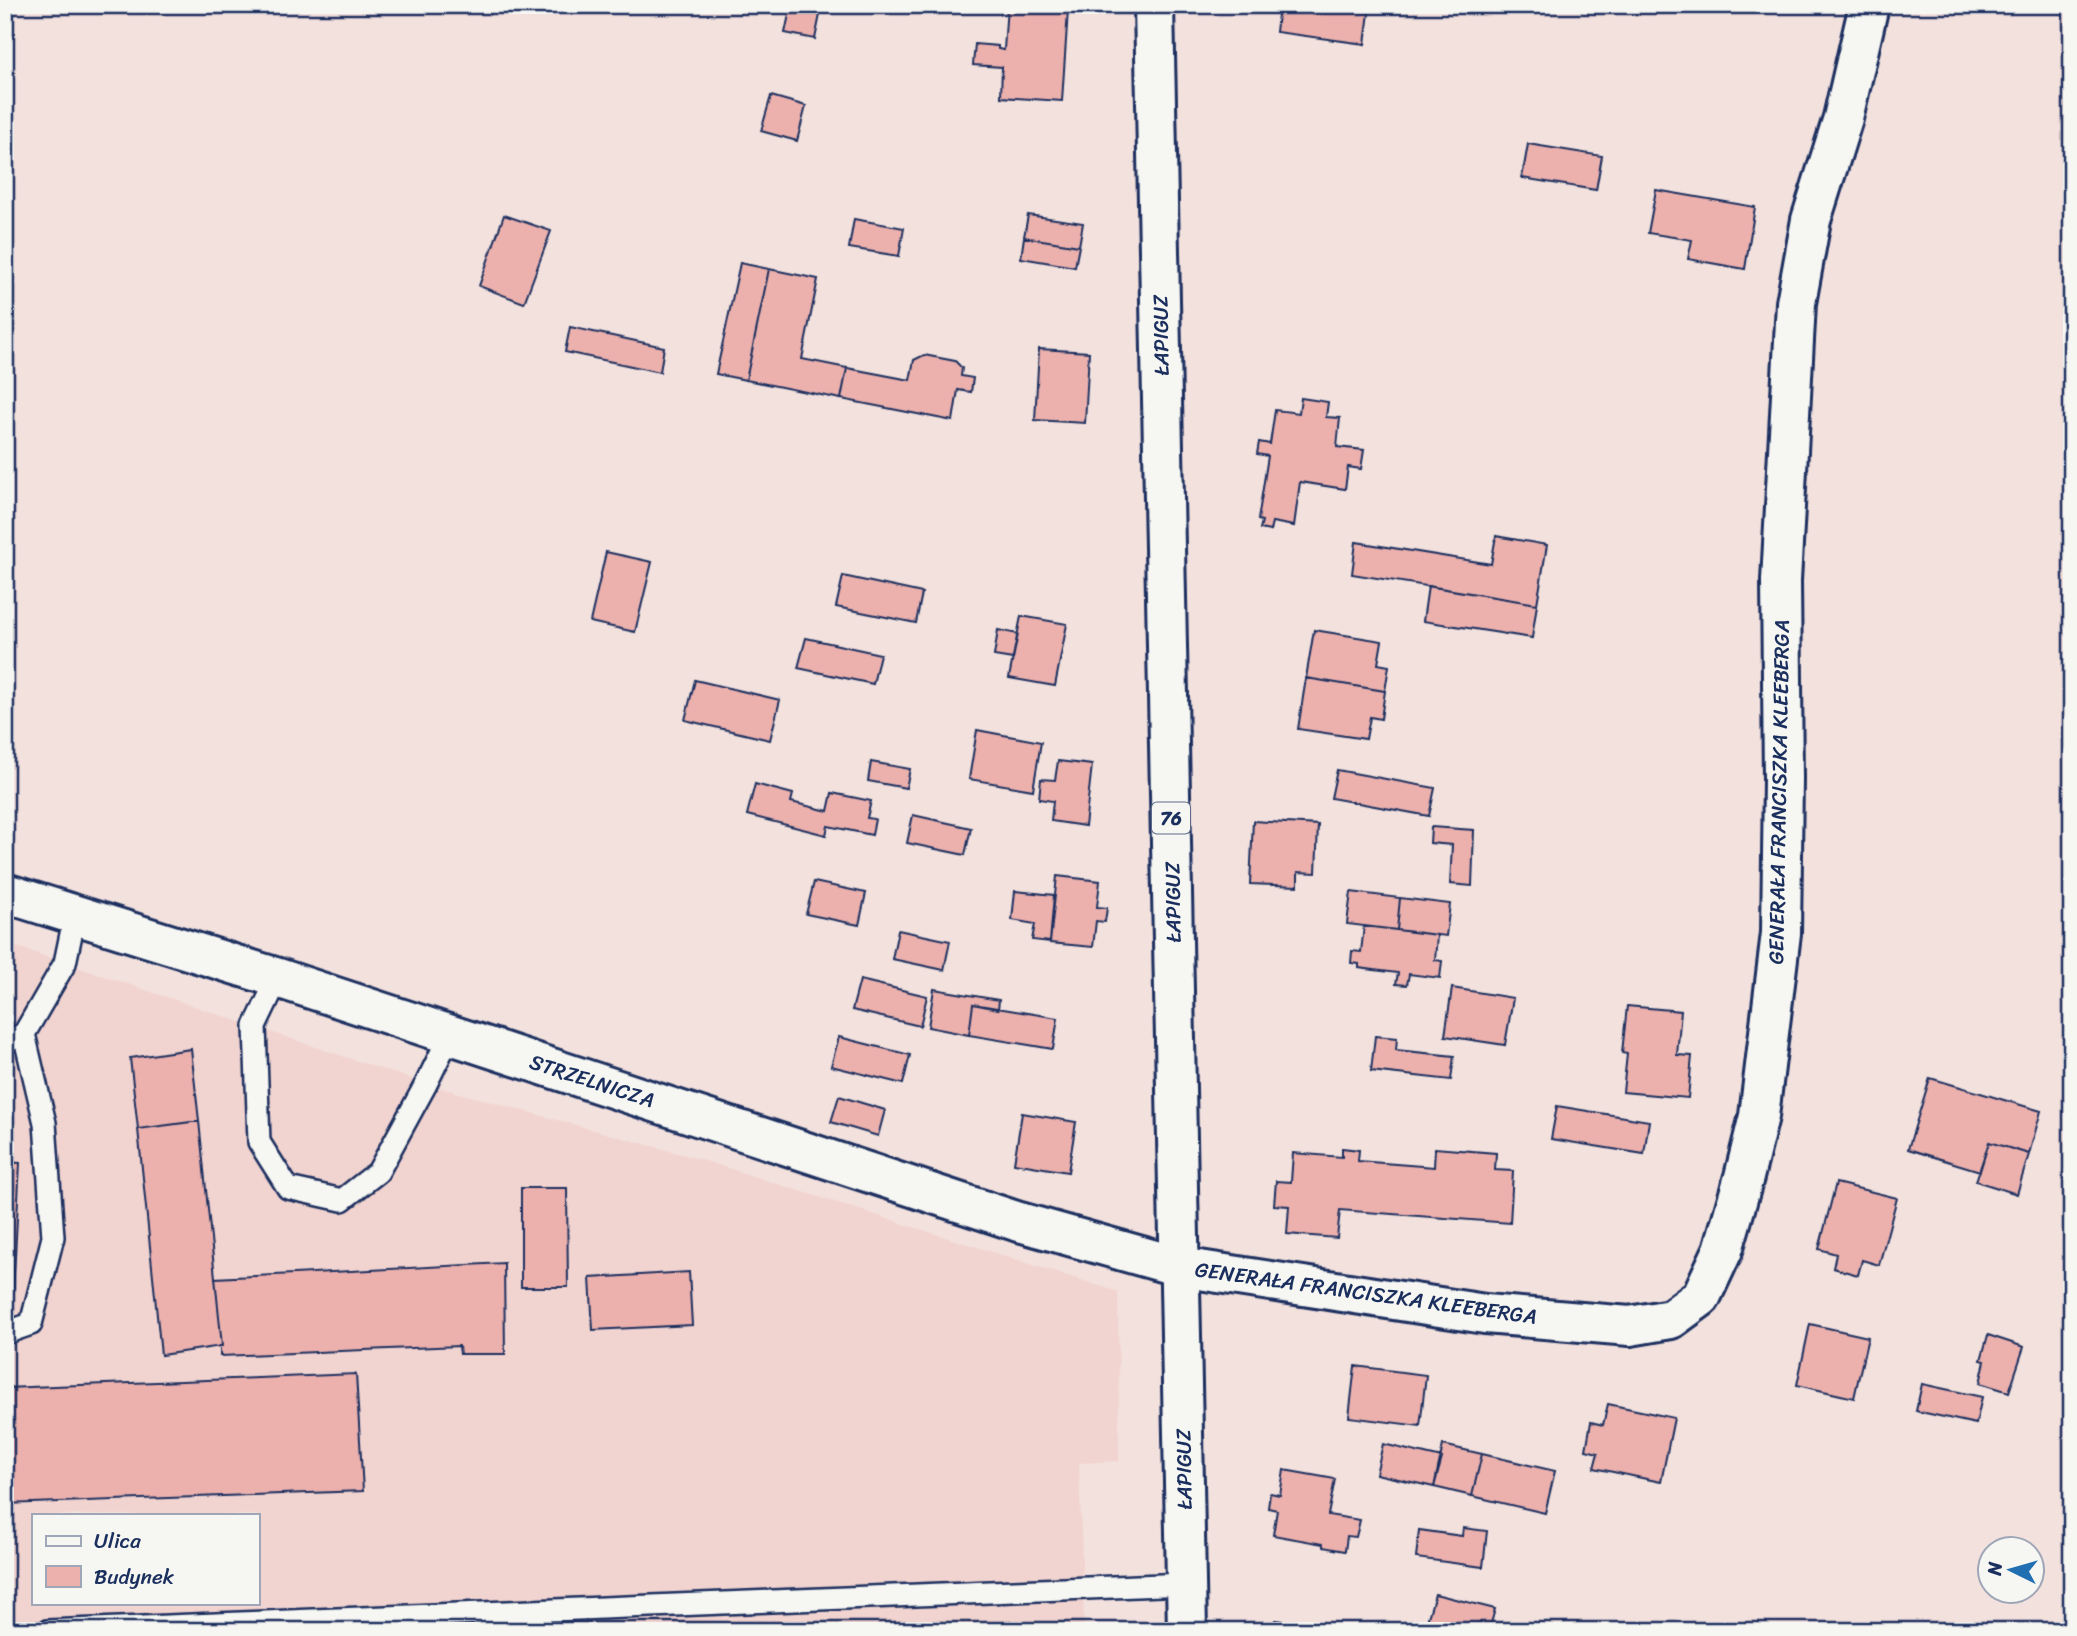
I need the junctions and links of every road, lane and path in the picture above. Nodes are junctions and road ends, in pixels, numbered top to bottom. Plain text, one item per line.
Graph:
1 (1154, 5) edge
2 (1869, 5) edge
3 (5, 893) edge
4 (75, 915) junction
5 (278, 978) junction
6 (450, 1035) junction
7 (15, 1038) edge
8 (1180, 1267) junction
9 (5, 1333) edge
10 (1186, 1584) junction
11 (47, 1631) edge
12 (1187, 1631) edge

1 - 8 street, ŁAPIGUZ / 76
2 - 8 street, GENERAŁA FRANCISZKA KLEEBERGA
3 - 4 street, STRZELNICZA
4 - 5 street, STRZELNICZA
4 - 7 lane
5 - 6 street, STRZELNICZA
5 - 6 lane
6 - 8 street, STRZELNICZA
7 - 9 lane
8 - 10 street, ŁAPIGUZ / 76
10 - 11 lane
10 - 12 street, ŁAPIGUZ / 76

